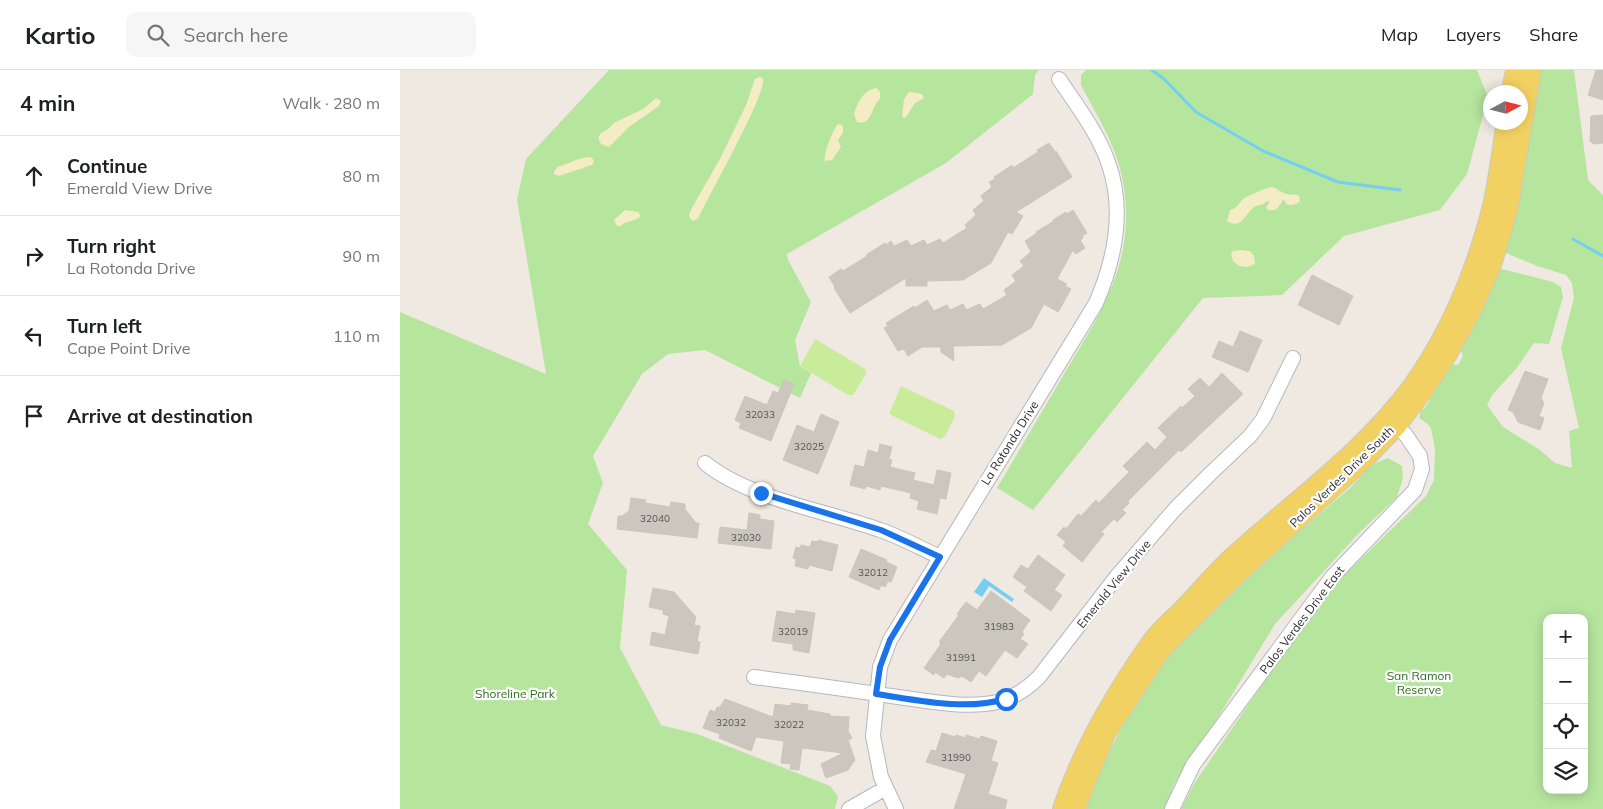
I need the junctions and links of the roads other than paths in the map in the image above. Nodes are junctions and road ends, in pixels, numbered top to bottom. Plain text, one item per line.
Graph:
1 (1516, 70) edge
2 (1532, 70) edge
3 (1059, 79) dead end
4 (1513, 85) edge
5 (1505, 130) edge
6 (1293, 358) dead end
7 (1391, 422) junction
8 (705, 464) dead end
9 (940, 557) junction
10 (754, 676) dead end
11 (876, 694) junction
12 (886, 788) junction
13 (849, 809) edge
14 (896, 809) edge
15 (1062, 809) edge
16 (1076, 809) edge
17 (1172, 809) edge

1 - 4 main road
2 - 7 main road, Palos Verdes Drive South
3 - 9 street, La Rotonda Drive
5 - 7 main road, Palos Verdes Drive South
6 - 11 street, Emerald View Drive
7 - 15 main road, Palos Verdes Drive South
7 - 16 main road, Palos Verdes Drive South
7 - 17 street, Palos Verdes Drive East
8 - 9 street
9 - 11 street, La Rotonda Drive
10 - 11 street, Emerald View Drive
11 - 12 street, La Rotonda Drive
12 - 13 street
12 - 14 street, La Rotonda Drive

